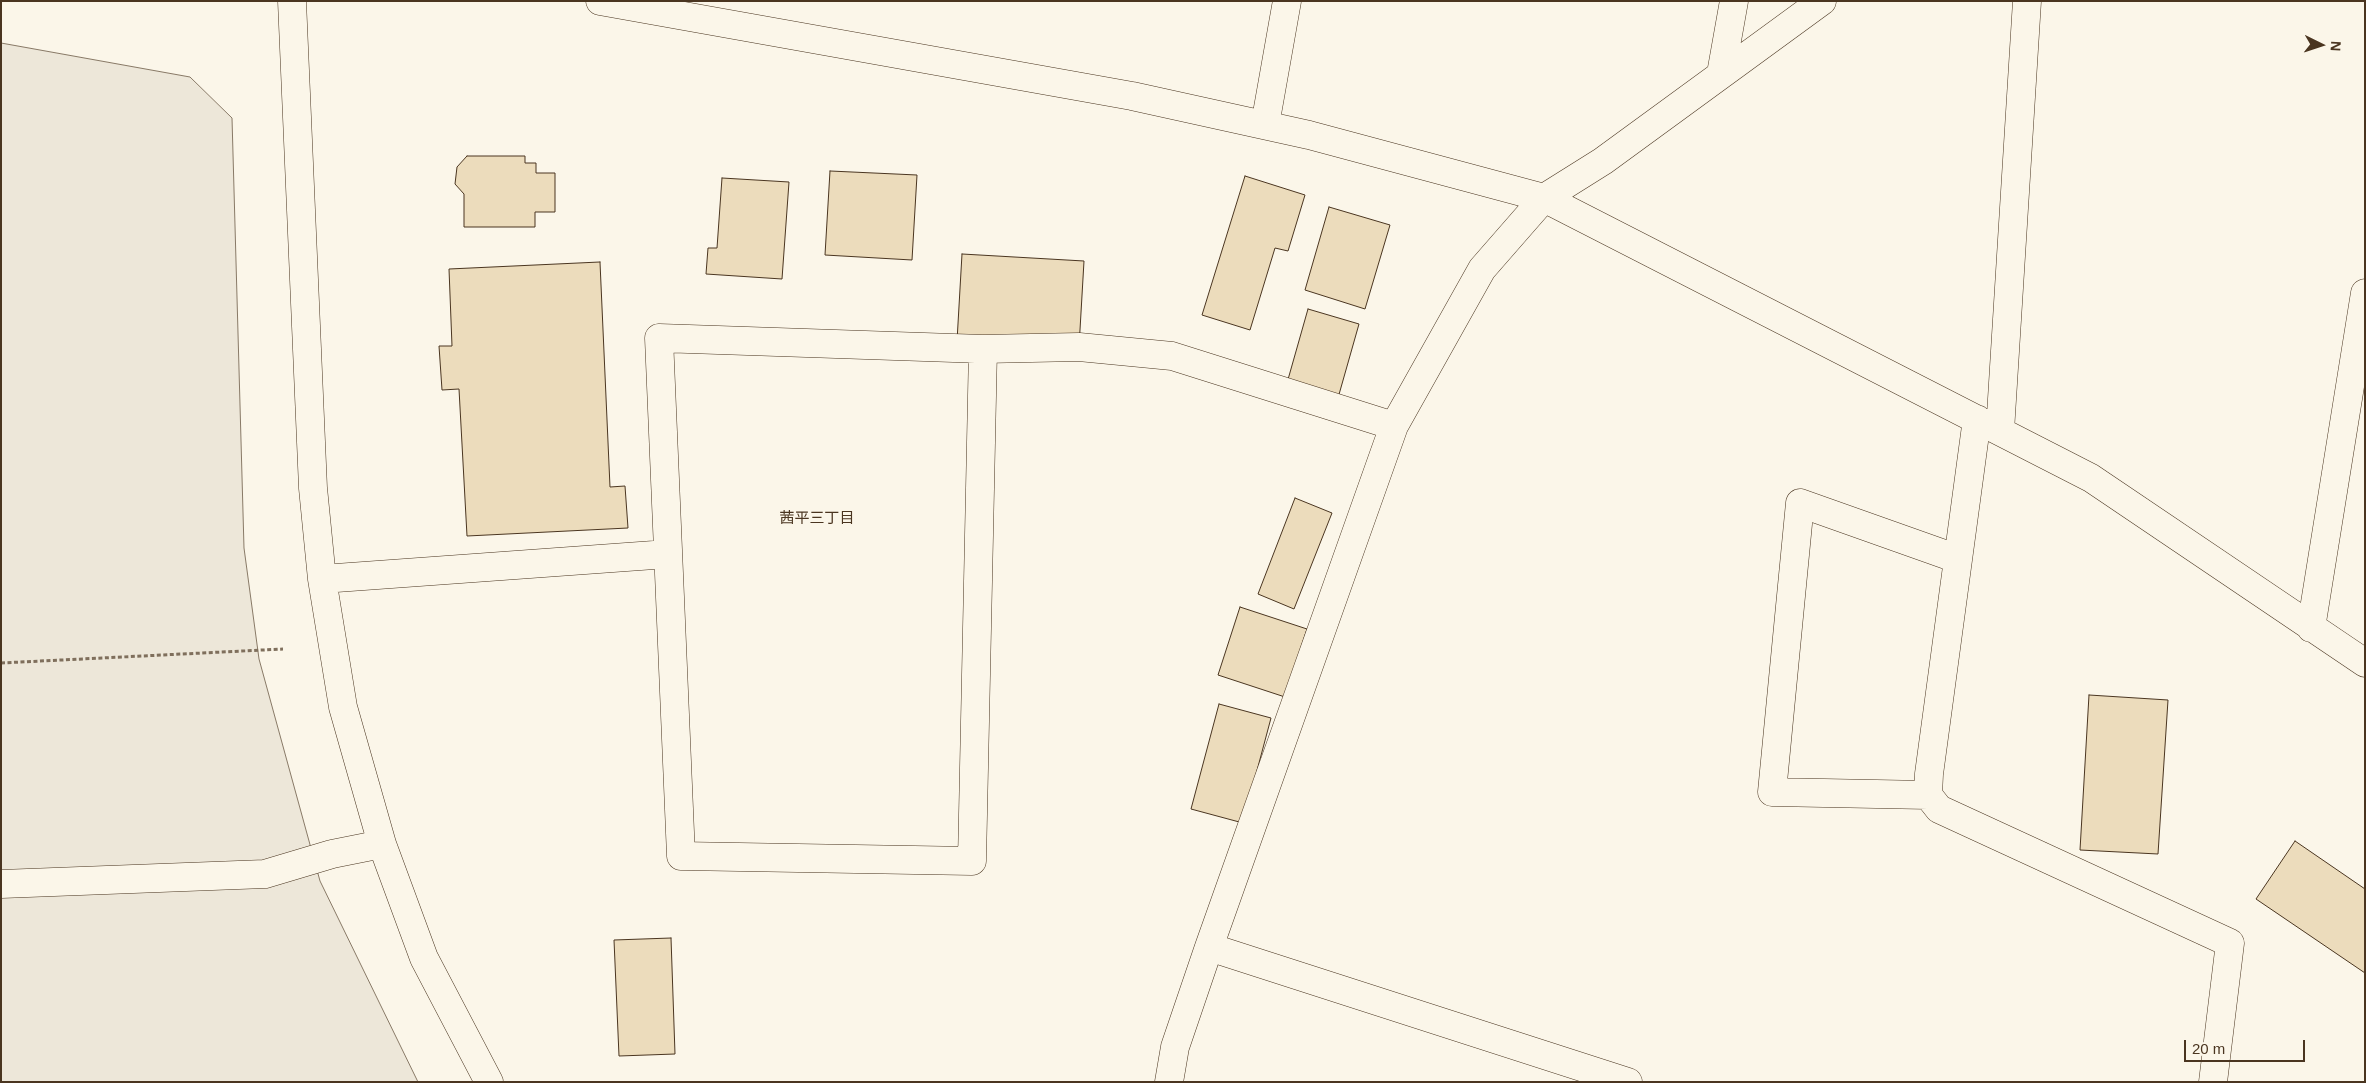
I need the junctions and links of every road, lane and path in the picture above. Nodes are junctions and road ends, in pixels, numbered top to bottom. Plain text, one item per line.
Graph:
1 (292, 1) edge
2 (600, 1) edge
3 (1287, 1) edge
4 (1734, 1) edge
5 (1822, 1) edge
6 (2027, 1) edge
7 (635, 4) edge
8 (1721, 74) junction
9 (1266, 125) junction
10 (1544, 198) junction
11 (2365, 292) edge
12 (983, 349) junction
13 (1988, 425) junction
14 (1394, 426) junction
15 (668, 554) junction
16 (1958, 559) junction
17 (322, 579) junction
18 (2311, 628) junction
19 (283, 648) dead end
20 (1, 663) edge
21 (2365, 663) edge
22 (1928, 795) junction
23 (382, 844) junction
24 (1, 884) edge
25 (1209, 947) junction
26 (489, 1082) edge
27 (1169, 1082) edge
28 (1628, 1082) edge
29 (2213, 1082) edge

1 - 17 street
2 - 7 street
3 - 9 street
4 - 8 street
5 - 8 street
6 - 13 street
7 - 9 street
8 - 10 street
9 - 10 street
10 - 13 street
10 - 14 street
11 - 18 street
12 - 14 street
12 - 15 street
12 - 15 street
13 - 16 street
13 - 18 street
14 - 25 street
15 - 17 street
16 - 22 street
16 - 22 street
17 - 23 street
18 - 21 street
19 - 20 path
22 - 29 street
23 - 24 street
23 - 26 street
25 - 27 street
25 - 28 street

